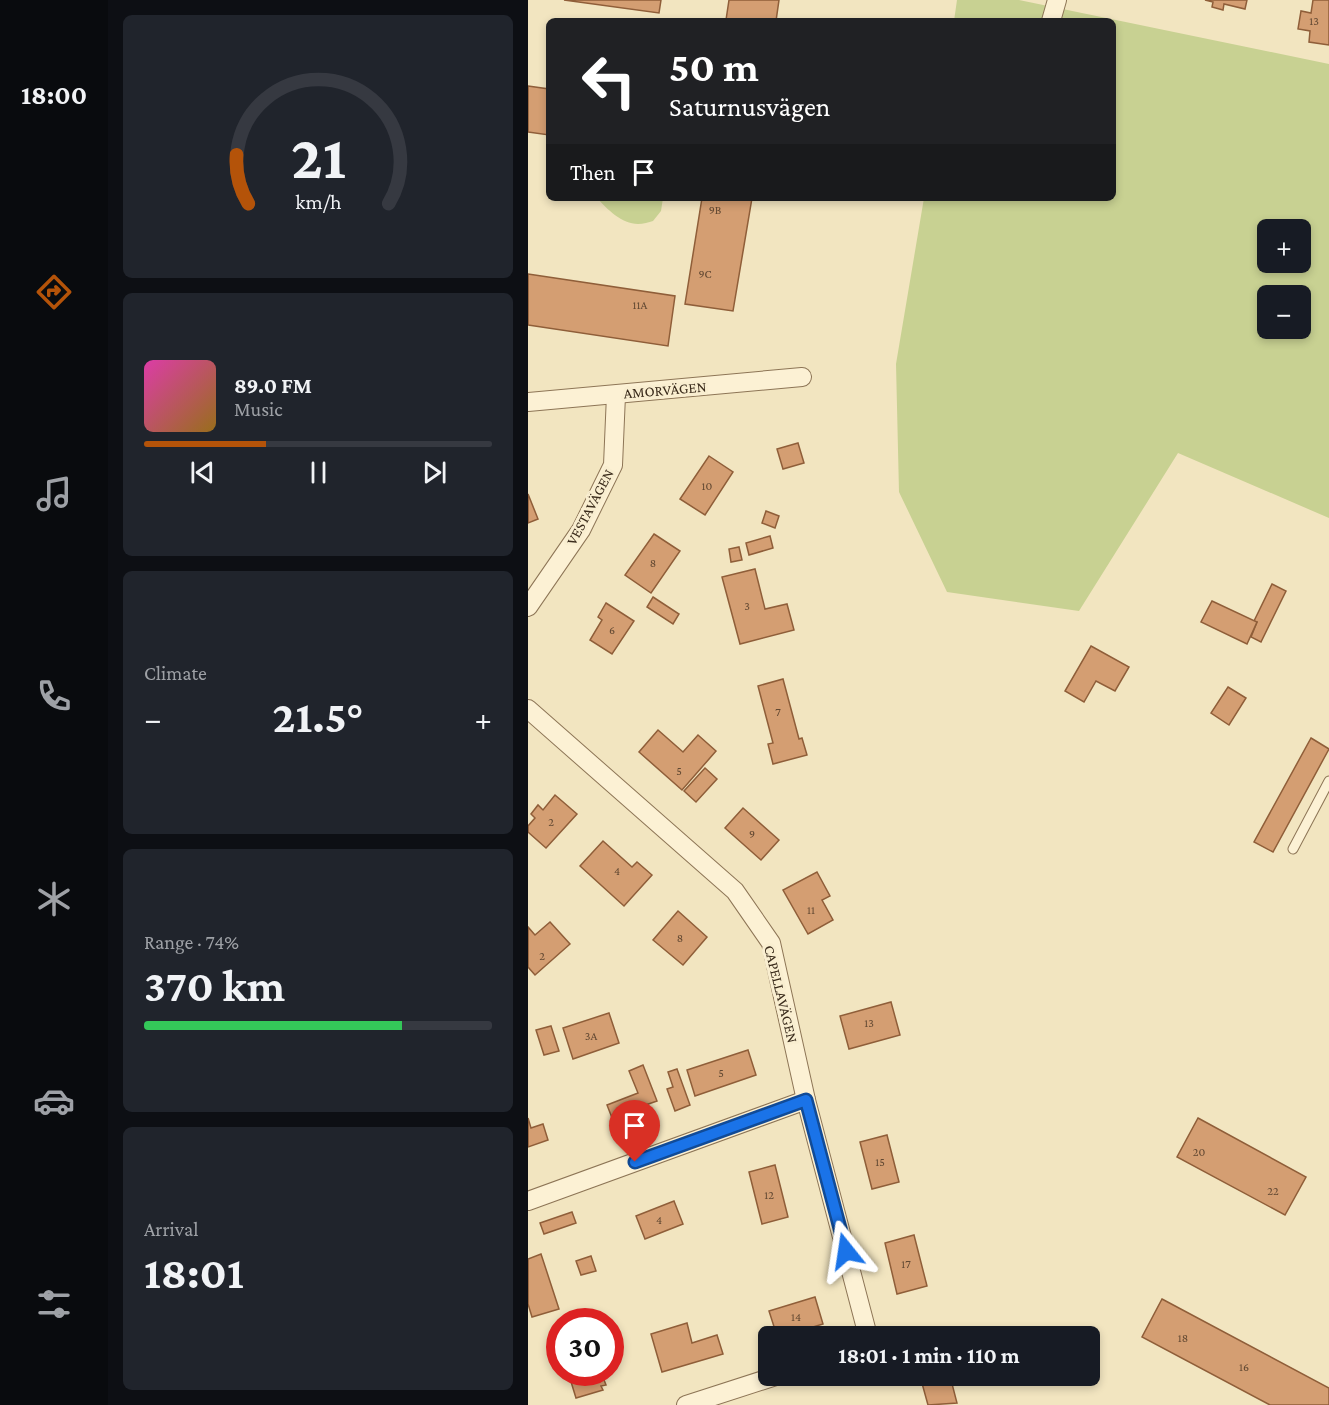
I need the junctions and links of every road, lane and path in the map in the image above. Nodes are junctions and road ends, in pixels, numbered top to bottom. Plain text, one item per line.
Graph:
1 (1057, 0) edge
2 (1052, 18) edge
3 (802, 377) dead end
4 (616, 395) junction
5 (528, 402) edge
6 (528, 607) edge
7 (528, 709) edge
8 (1329, 781) edge
9 (1293, 849) dead end
10 (806, 1100) junction
11 (528, 1201) edge
12 (865, 1326) edge
13 (758, 1382) edge
14 (686, 1405) edge

1 - 2 street
3 - 4 street, AMORVÄGEN
4 - 5 street, AMORVÄGEN
4 - 6 street, VESTAVÄGEN
7 - 10 street, CAPELLAVÄGEN
8 - 9 lane
10 - 11 street
10 - 12 street, CAPELLAVÄGEN
13 - 14 street

